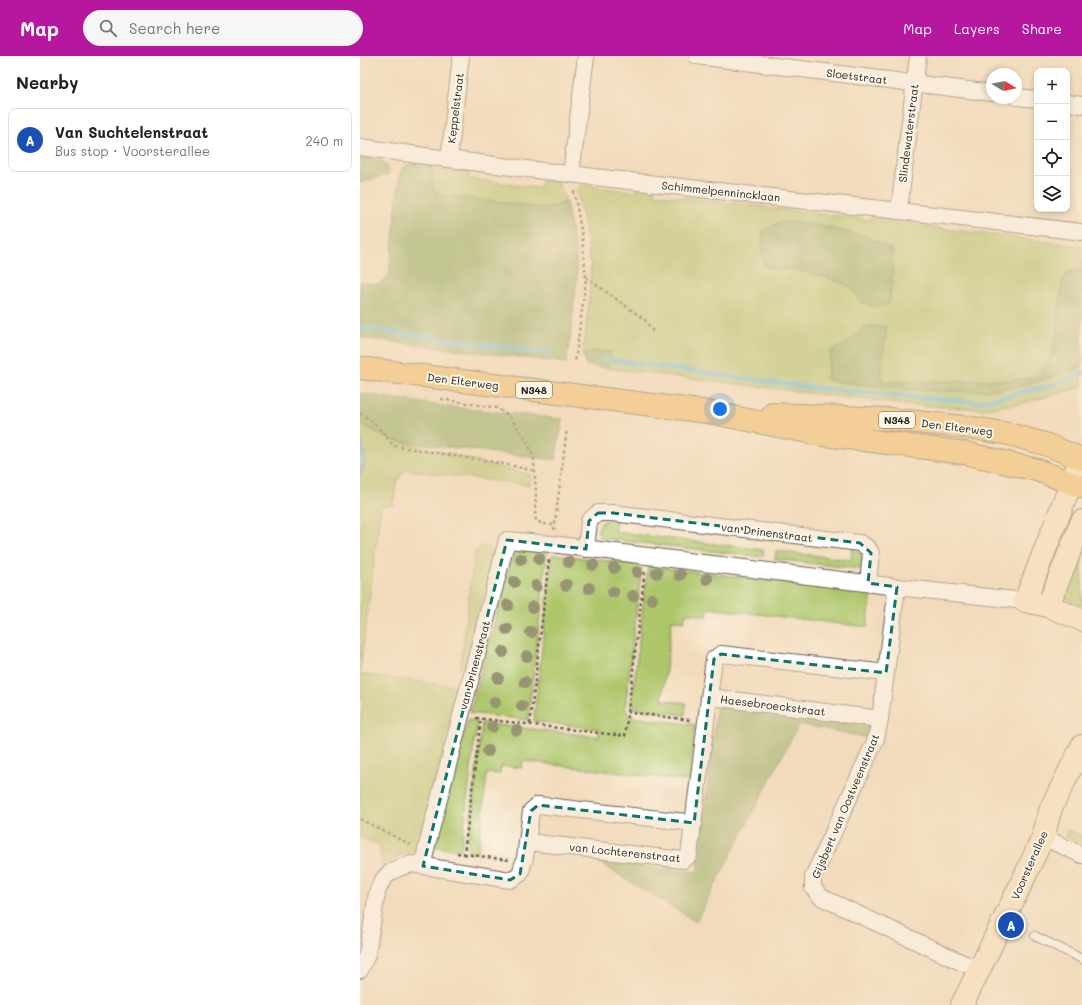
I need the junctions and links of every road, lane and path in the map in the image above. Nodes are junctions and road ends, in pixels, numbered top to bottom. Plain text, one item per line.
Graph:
1 (461, 56) edge
2 (586, 56) edge
3 (697, 56) edge
4 (918, 56) edge
5 (914, 83) junction
6 (986, 92) edge
7 (1022, 97) edge
8 (1034, 99) edge
9 (1070, 103) edge
10 (1082, 105) edge
11 (360, 147) edge
12 (449, 159) junction
13 (571, 174) junction
14 (899, 210) junction
15 (1082, 232) edge
16 (586, 277) junction
17 (654, 333) dead end
18 (575, 363) dead end
19 (360, 368) edge
20 (436, 398) dead end
21 (708, 412) junction
22 (360, 413) edge
23 (567, 429) dead end
24 (1082, 458) edge
25 (535, 471) junction
26 (1077, 485) edge
27 (1082, 521) edge
28 (555, 525) junction
29 (551, 544) junction
30 (586, 549) junction
31 (646, 556) junction
32 (868, 583) junction
33 (897, 587) junction
34 (1025, 601) junction
35 (1048, 606) junction
36 (1082, 620) edge
37 (886, 674) junction
38 (710, 697) junction
39 (628, 712) junction
40 (880, 719) junction
41 (706, 722) junction
42 (530, 724) junction
43 (1082, 746) edge
44 (360, 819) edge
45 (694, 823) junction
46 (1043, 837) junction
47 (528, 842) junction
48 (426, 849) junction
49 (464, 854) junction
50 (1082, 854) edge
51 (524, 862) junction
52 (423, 866) junction
53 (366, 928) edge
54 (1035, 936) dead end
55 (1082, 958) edge
56 (979, 968) junction
57 (360, 970) edge
58 (962, 1005) edge

1 - 12 street, Keppelstraat
2 - 13 street
3 - 5 street, Sloetstraat
4 - 5 street, Slindewaterstraat
5 - 6 street, Sloetstraat
5 - 14 street, Slindewaterstraat
7 - 8 street
9 - 10 street
11 - 12 street, Schimmelpennincklaan
12 - 13 street, Schimmelpennincklaan
13 - 14 street, Schimmelpennincklaan
13 - 16 path
14 - 15 street, Schimmelpennincklaan
16 - 17 path
16 - 18 path
19 - 21 main road, Den Elterweg / N348
20 - 25 path, Den Elterweg
21 - 24 main road, Den Elterweg / N348
21 - 26 main road, Den Elterweg / N348
22 - 25 path
23 - 28 path
24 - 26 main road, Den Elterweg
25 - 28 path, Den Elterweg
26 - 34 main road, Den Elterweg
27 - 35 main road
28 - 29 path
29 - 30 street, van Drinenstraat
29 - 42 path
29 - 48 street, van Drinenstraat
30 - 31 street, van Drinenstraat
30 - 32 street, van Drinenstraat
31 - 32 street, van Drinenstraat
31 - 39 path
32 - 33 street, van Drinenstraat
33 - 34 street, van Drinenstraat
33 - 37 street, Gijsbert van Oostveenstraat
34 - 35 main road, van Drinenstraat
35 - 36 main road, van Drinenstraat
37 - 38 street, Haesebroeckstraat
37 - 40 street, Gijsbert van Oostveenstraat
38 - 40 street, Haesebroeckstraat
38 - 41 street, van Lochterenstraat
39 - 41 path
39 - 42 path
40 - 56 street, Gijsbert van Oostveenstraat
41 - 45 street, van Lochterenstraat
42 - 49 path
43 - 46 main road, Voorsterallee
44 - 48 path
45 - 47 street, van Lochterenstraat
45 - 47 street
46 - 50 street
46 - 56 main road, Voorsterallee
47 - 51 street
48 - 49 path
48 - 52 street, van Drinenstraat
49 - 51 path
51 - 52 street
52 - 53 street
53 - 57 street
54 - 55 lane
56 - 58 main road, Voorsterallee

